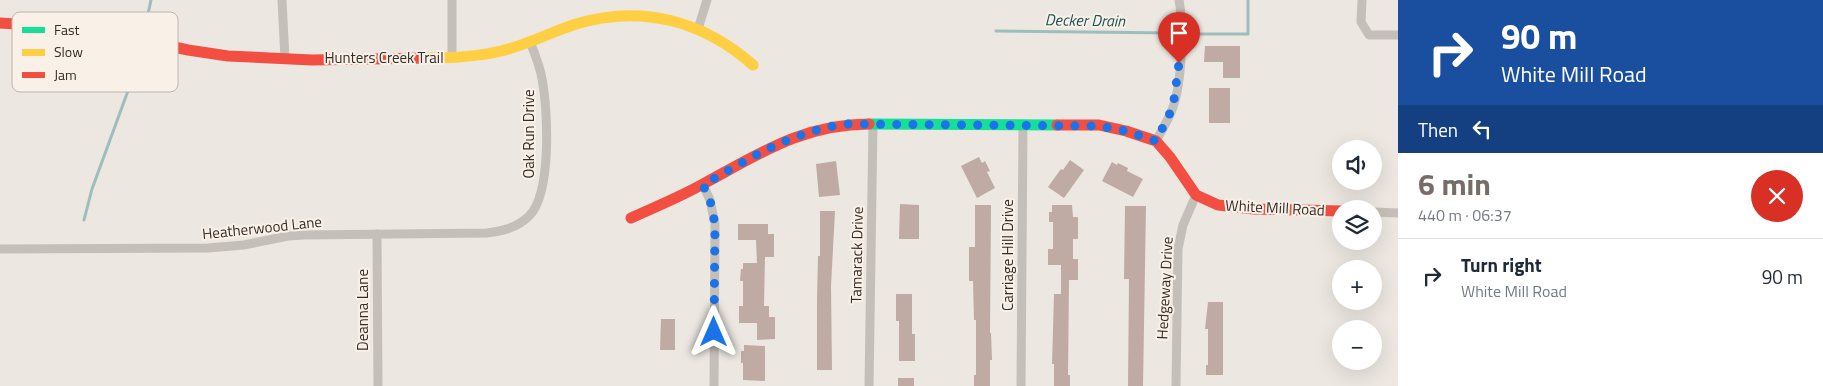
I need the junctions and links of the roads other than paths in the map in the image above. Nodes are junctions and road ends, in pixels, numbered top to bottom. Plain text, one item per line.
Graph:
1 (282, 0) edge
2 (452, 0) edge
3 (707, 0) edge
4 (1179, 0) edge
5 (1362, 0) edge
6 (698, 29) junction
7 (1398, 35) edge
8 (530, 42) junction
9 (178, 47) edge
10 (452, 58) junction
11 (285, 59) junction
12 (753, 65) dead end
13 (873, 124) junction
14 (1023, 124) junction
15 (1156, 141) junction
16 (703, 185) junction
17 (1196, 195) junction
18 (1332, 211) edge
19 (1382, 212) edge
20 (1398, 213) edge
21 (631, 218) dead end
22 (466, 233) joint
23 (377, 234) junction
24 (0, 249) edge
25 (378, 386) edge
26 (714, 386) edge
27 (869, 386) edge
28 (1021, 386) edge
29 (1176, 386) edge

1 - 11 street
2 - 10 street
3 - 6 street
4 - 15 street
5 - 7 street
6 - 8 street, Hunters Creek Trail
6 - 12 street, Hunters Creek Trail
8 - 10 street, Hunters Creek Trail
8 - 22 street, Oak Run Drive
9 - 11 street, Hunters Creek Trail
10 - 11 street, Hunters Creek Trail
13 - 14 street
13 - 16 street
13 - 27 street, Tamarack Drive
14 - 15 street
14 - 28 street, Carriage Hill Drive
15 - 17 street
16 - 21 street
16 - 26 street
17 - 18 street, White Mill Road
17 - 29 street, Hedgeway Drive
19 - 20 street
22 - 23 street, Heatherwood Lane
23 - 24 street, Heatherwood Lane
23 - 25 street, Deanna Lane

